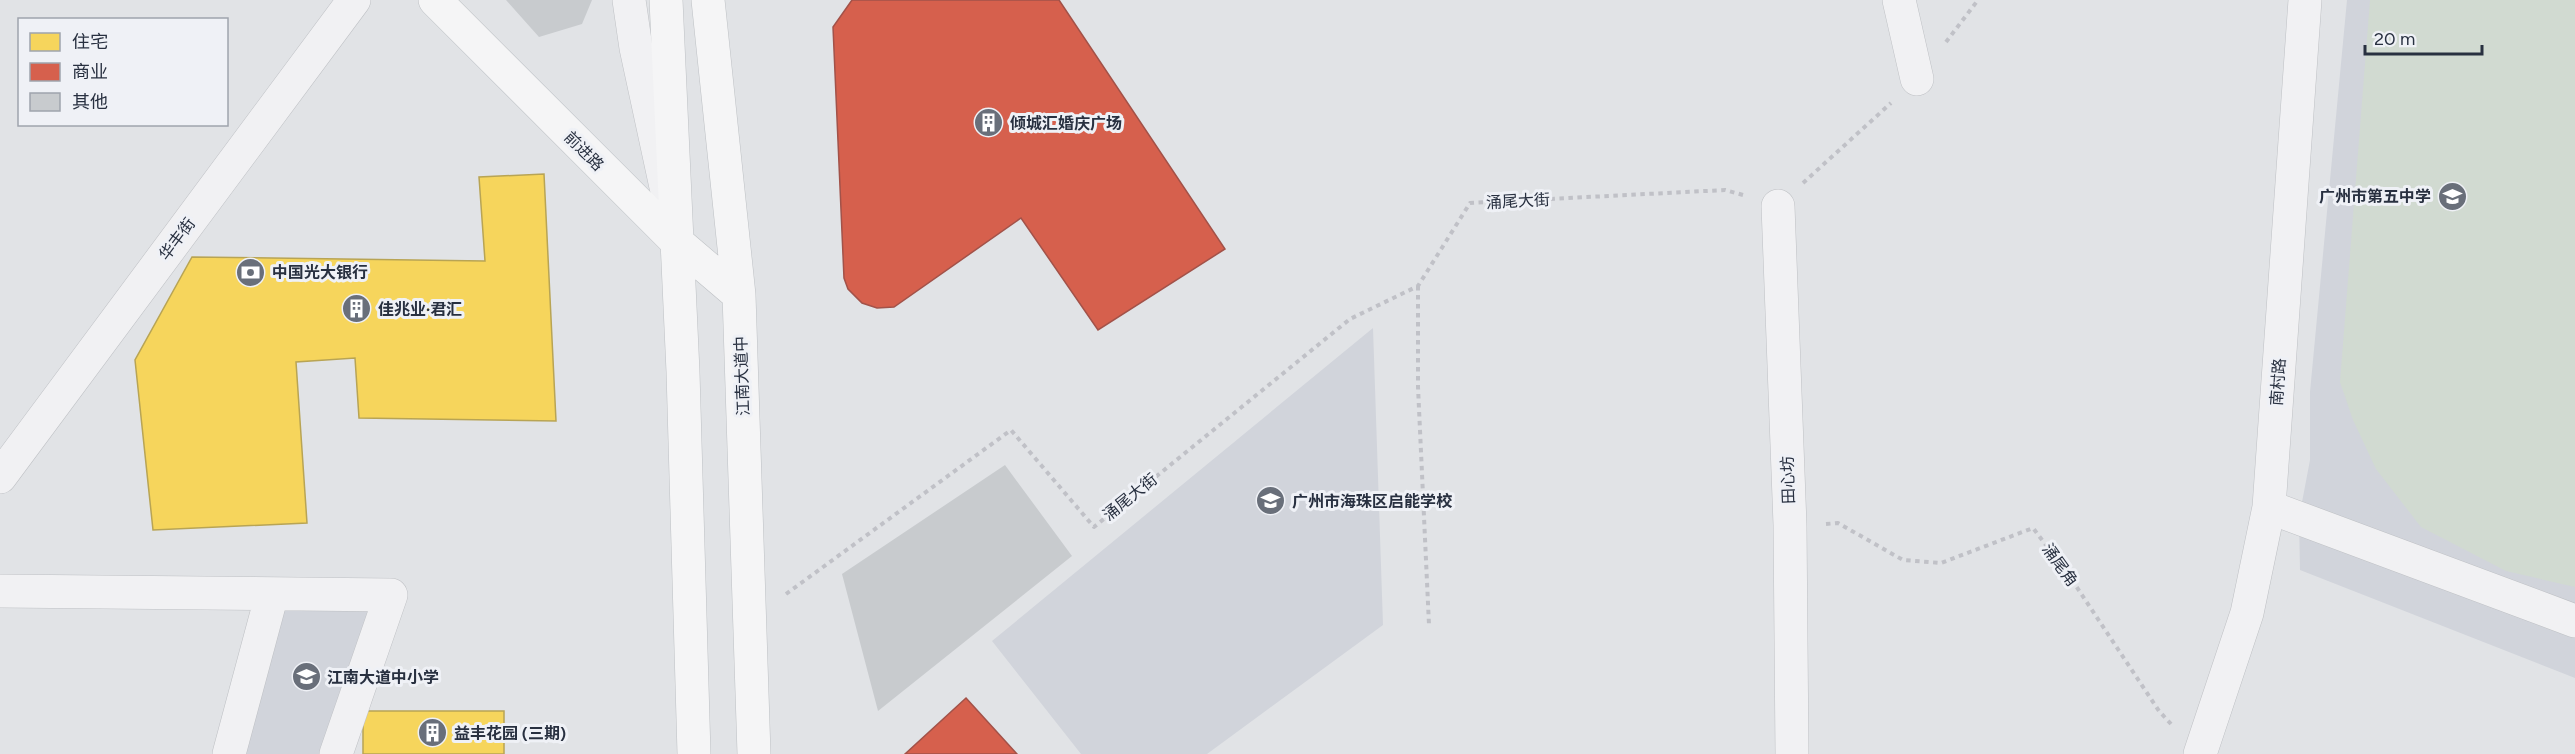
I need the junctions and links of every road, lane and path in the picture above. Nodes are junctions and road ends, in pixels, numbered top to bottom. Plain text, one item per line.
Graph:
1 (354, 0) edge
2 (435, 0) edge
3 (629, 0) edge
4 (666, 0) edge
5 (1899, 0) edge
6 (1978, 0) edge
7 (2305, 0) edge
8 (712, 2) edge
9 (1917, 79) junction
10 (1778, 206) junction
11 (678, 243) junction
12 (1418, 286) junction
13 (739, 295) junction
14 (0, 477) edge
15 (2270, 507) junction
16 (1790, 525) junction
17 (0, 591) edge
18 (272, 594) junction
19 (749, 621) junction
20 (2575, 621) edge
21 (1429, 625) dead end
22 (230, 754) edge
23 (336, 754) edge
24 (694, 754) edge
25 (754, 754) edge
26 (1792, 754) edge
27 (2197, 754) edge

1 - 14 street, 华丰街
2 - 11 main road, 前进路
3 - 11 street
4 - 11 main road
5 - 9 street
6 - 9 path
7 - 15 street, 南村路
8 - 13 main road, 江南大道中
9 - 10 path
10 - 12 path, 涌尾大街
10 - 16 street, 田心坊
11 - 13 main road, 前进路
11 - 24 main road
12 - 19 path, 涌尾大街
12 - 21 path
13 - 19 main road, 江南大道中
15 - 20 street
15 - 27 street, 南村路
16 - 26 street, 田心坊
16 - 27 path, 涌尾角
17 - 18 street
18 - 22 street
18 - 23 street
19 - 25 main road, 江南大道中

